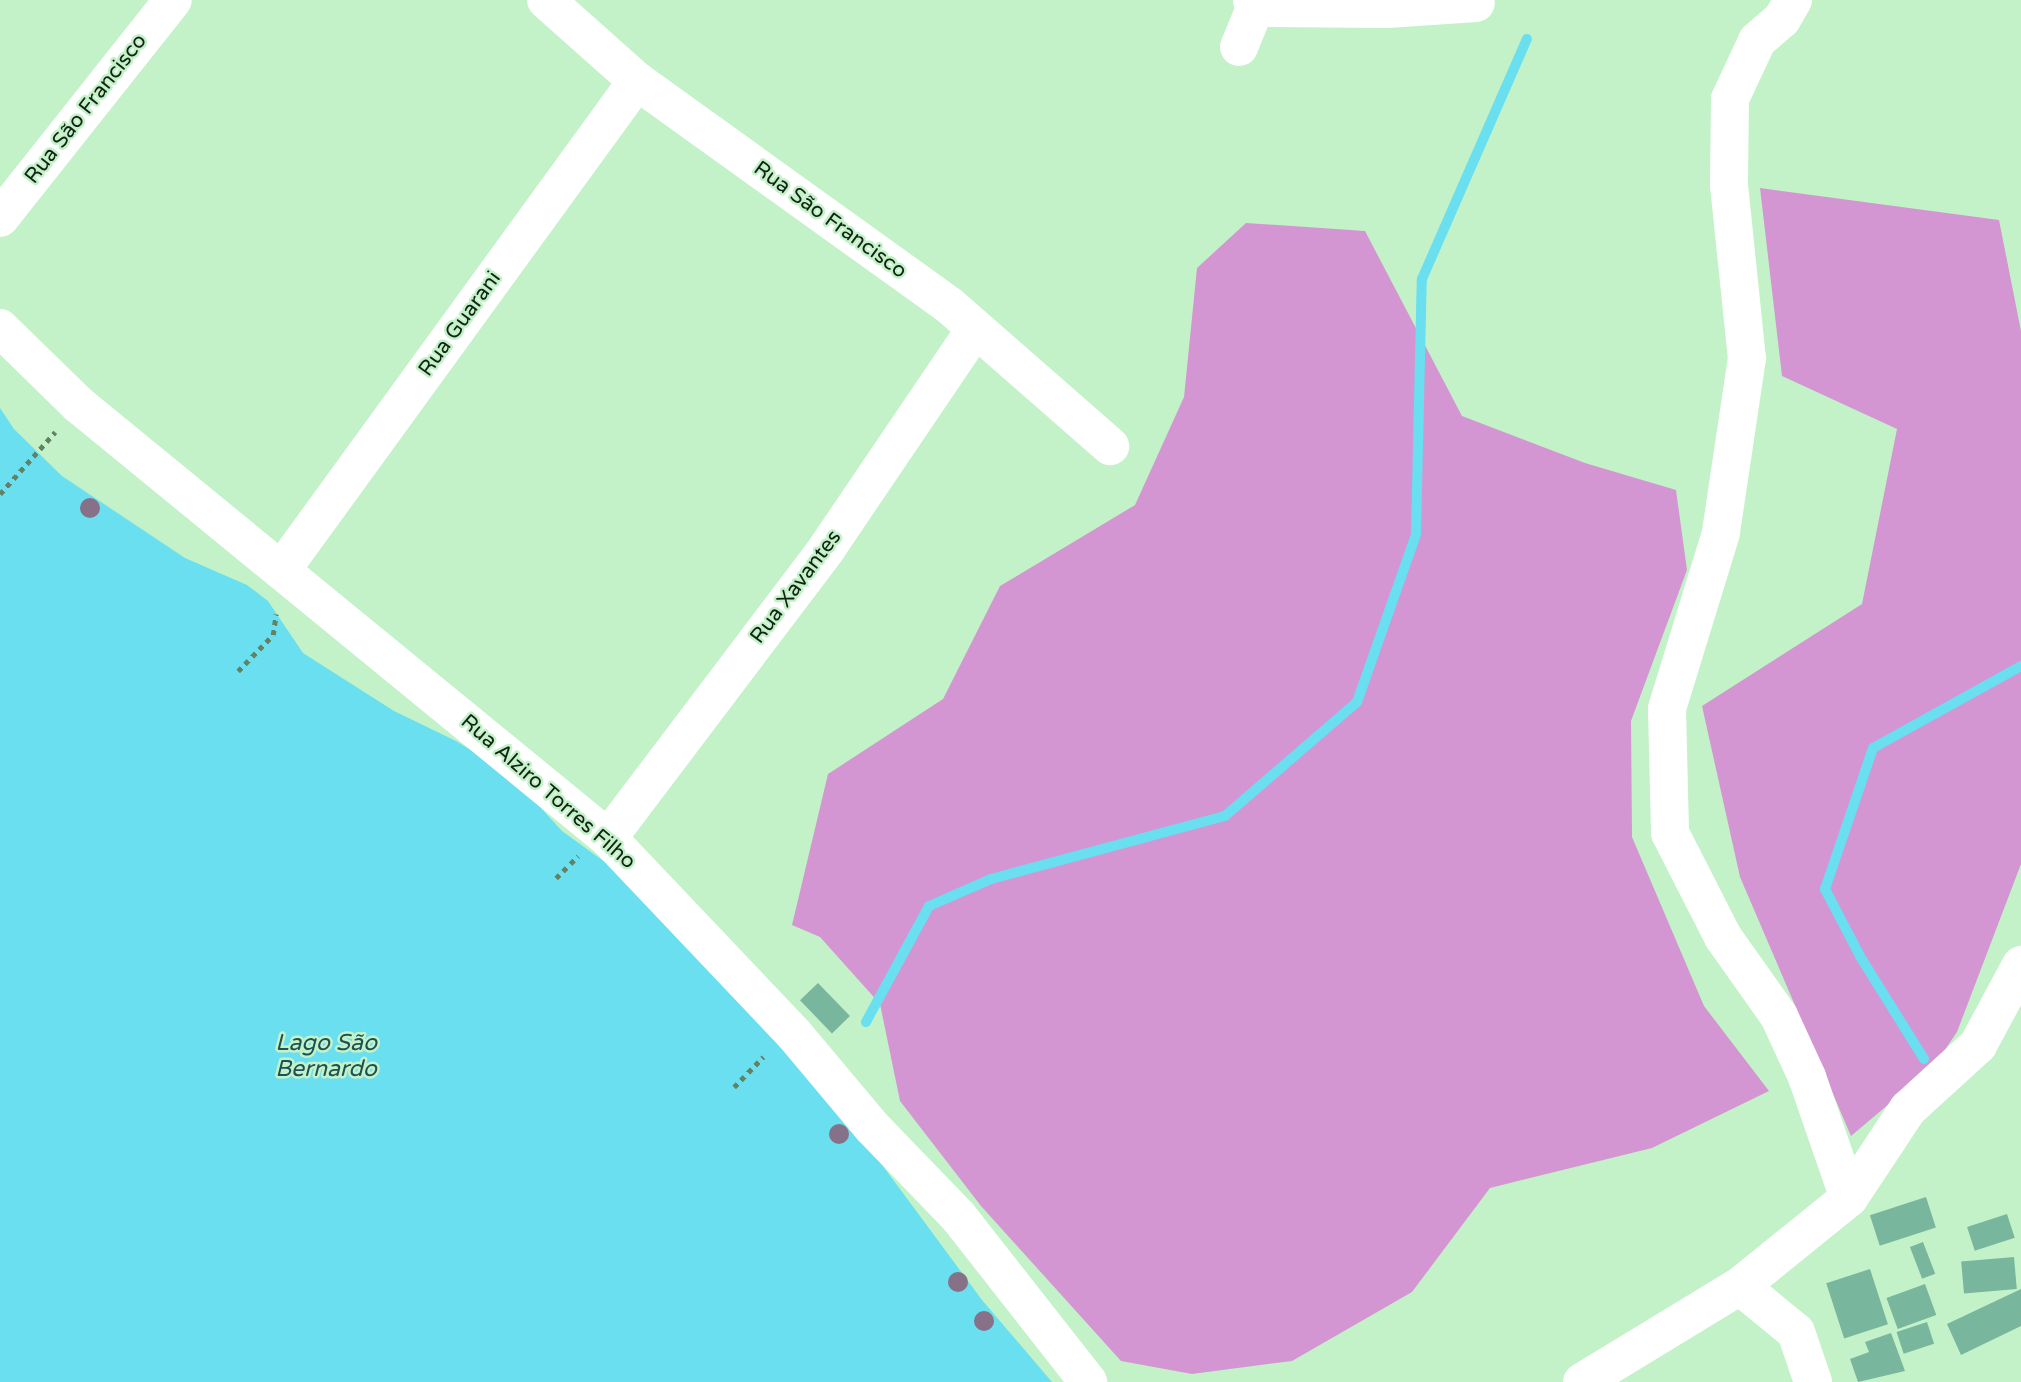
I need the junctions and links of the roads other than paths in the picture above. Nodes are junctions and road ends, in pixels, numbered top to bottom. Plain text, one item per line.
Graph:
1 (173, 0) edge
2 (546, 0) edge
3 (1793, 0) edge
4 (1476, 3) dead end
5 (1253, 4) edge
6 (1239, 47) dead end
7 (637, 80) junction
8 (0, 218) edge
9 (0, 328) edge
10 (975, 329) junction
11 (1110, 446) dead end
12 (283, 568) junction
13 (608, 838) junction
14 (2021, 965) edge
15 (1849, 1198) junction
16 (1740, 1286) junction
17 (1088, 1382) edge
18 (1582, 1382) edge
19 (1813, 1382) edge

1 - 8 street, Rua São Francisco
2 - 7 street, Rua São Francisco
3 - 15 street
4 - 5 street
5 - 6 street
7 - 10 street, Rua São Francisco
7 - 12 street, Rua Guarani
9 - 12 street, Rua Alziro Torres Filho
10 - 11 street, Rua São Francisco
10 - 13 street, Rua Xavantes
12 - 13 street, Rua Alziro Torres Filho
13 - 17 street, Rua Alziro Torres Filho
14 - 15 street
15 - 16 street
16 - 18 street
16 - 19 street

